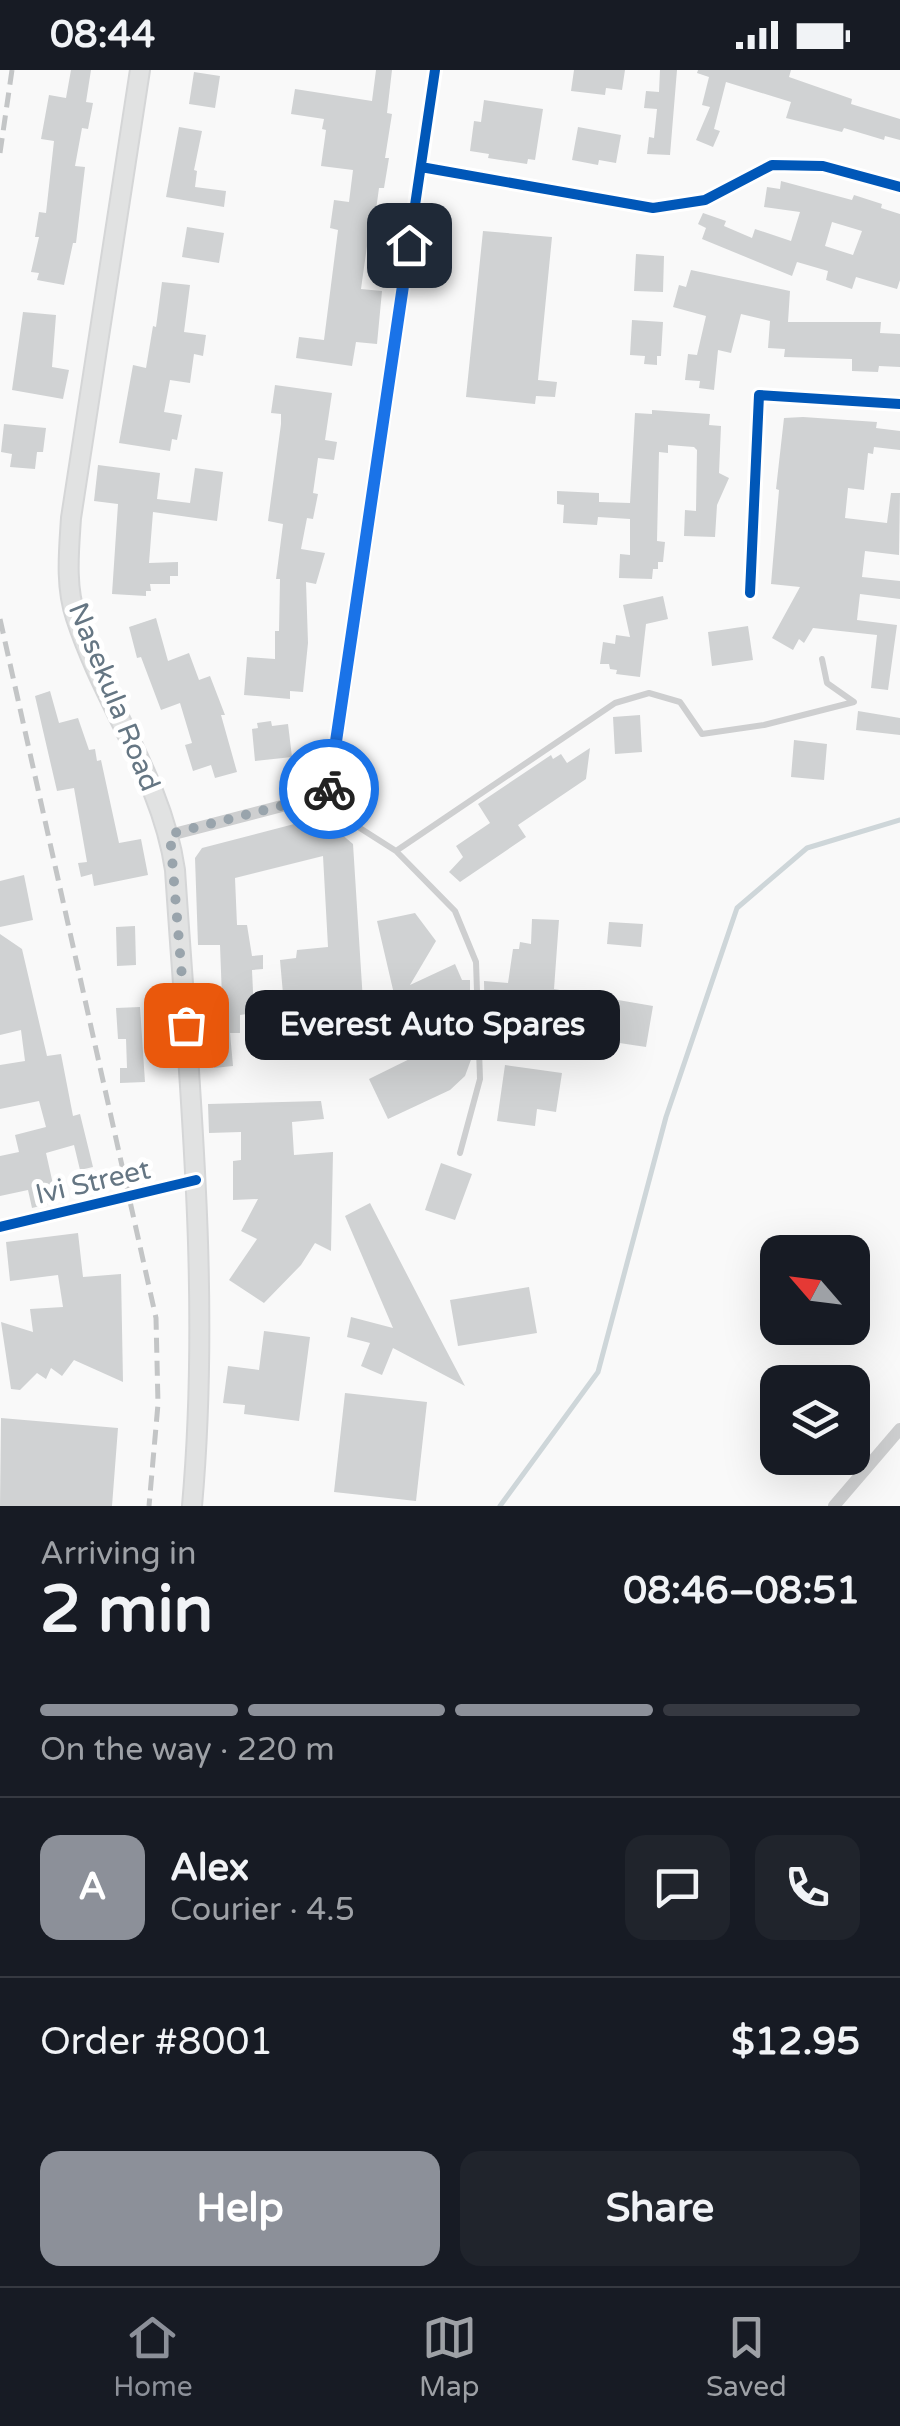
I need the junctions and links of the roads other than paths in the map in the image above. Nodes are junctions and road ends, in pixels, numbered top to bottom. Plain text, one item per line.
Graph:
1 (140, 70) edge
2 (434, 70) edge
3 (421, 166) junction
4 (900, 187) edge
5 (900, 404) edge
6 (750, 593) dead end
7 (822, 659) dead end
8 (328, 794) junction
9 (340, 815) joint
10 (170, 834) junction
11 (396, 851) junction
12 (460, 1153) dead end
13 (196, 1180) junction
14 (0, 1227) edge
15 (900, 1429) edge
16 (192, 1506) edge
17 (834, 1506) edge

1 - 10 main road, Nasekula Road
2 - 3 street
3 - 4 street
3 - 8 street
5 - 6 street
7 - 11 lane
8 - 9 street
8 - 10 street
9 - 11 lane
10 - 13 main road, Nasekula Road
11 - 12 lane
13 - 14 street, Ivi Street
13 - 16 main road, Nasekula Road
15 - 17 street

